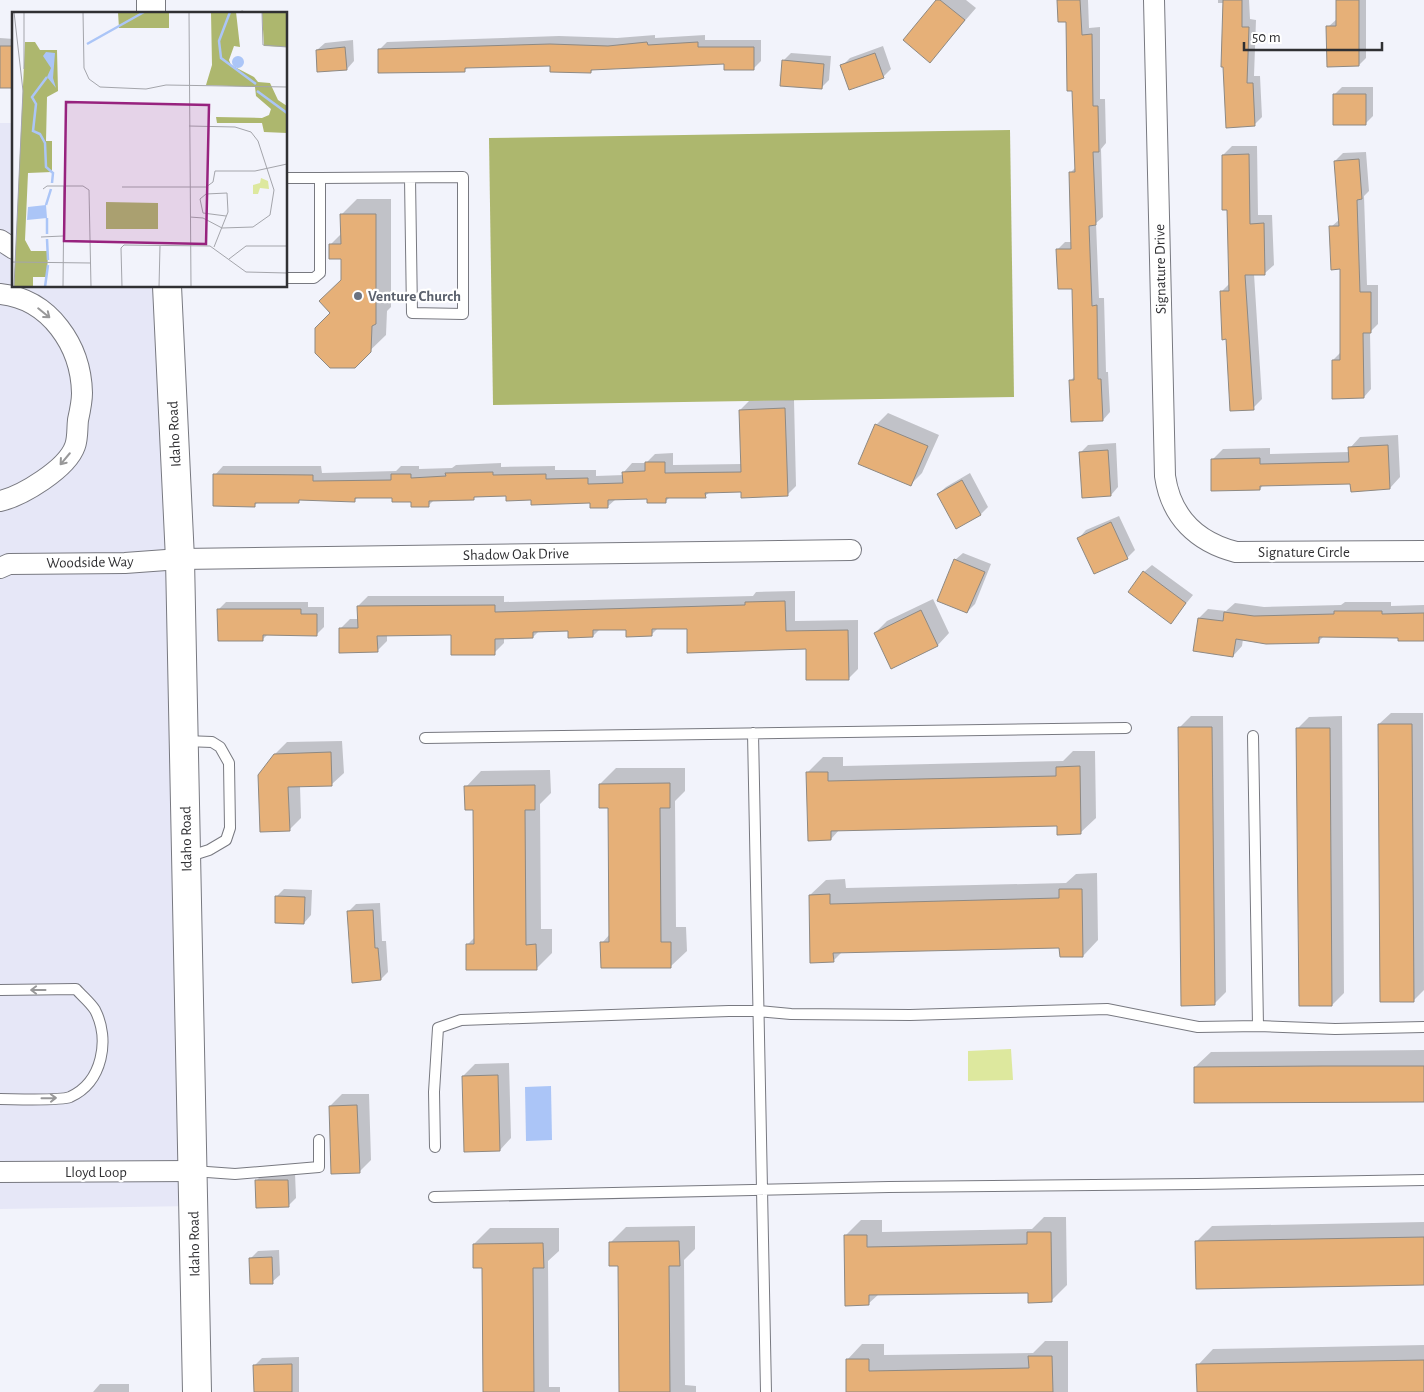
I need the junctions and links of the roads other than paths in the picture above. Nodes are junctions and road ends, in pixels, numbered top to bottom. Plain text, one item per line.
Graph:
1 (1154, 0) edge
2 (288, 178) edge
3 (320, 178) junction
4 (410, 178) junction
5 (0, 240) edge
6 (12, 249) edge
7 (288, 278) edge
8 (167, 288) edge
9 (0, 294) edge
10 (0, 500) edge
11 (1191, 530) joint
12 (852, 550) dead end
13 (1424, 552) edge
14 (180, 559) junction
15 (0, 568) edge
16 (1126, 728) dead end
17 (753, 733) junction
18 (1253, 736) dead end
19 (425, 738) dead end
20 (184, 741) junction
21 (186, 858) junction
22 (0, 990) edge
23 (758, 1011) junction
24 (1258, 1026) junction
25 (1424, 1027) edge
26 (0, 1099) edge
27 (319, 1140) dead end
28 (435, 1147) dead end
29 (0, 1172) edge
30 (193, 1172) junction
31 (1424, 1180) edge
32 (762, 1189) junction
33 (434, 1197) dead end
34 (197, 1392) edge
35 (766, 1392) edge

1 - 11 street, Signature Drive
2 - 3 lane
3 - 4 lane
3 - 7 lane
4 - 4 lane
5 - 6 street
8 - 14 street, Idaho Road
9 -> 10 street
11 - 13 street, Signature Circle
12 - 14 street, Shadow Oak Drive
14 - 15 street, Woodside Way
14 - 20 street, Idaho Road
16 - 17 lane
17 - 19 lane
17 - 23 lane
18 - 24 lane
20 - 21 street, Idaho Road
20 - 21 lane
21 - 30 street, Idaho Road
26 -> 22 lane
23 - 24 lane
23 - 28 lane
23 - 32 lane
24 - 25 lane
27 - 30 lane
29 - 30 street, Lloyd Loop
30 - 34 street, Idaho Road
31 - 32 lane
32 - 33 lane
32 - 35 lane

